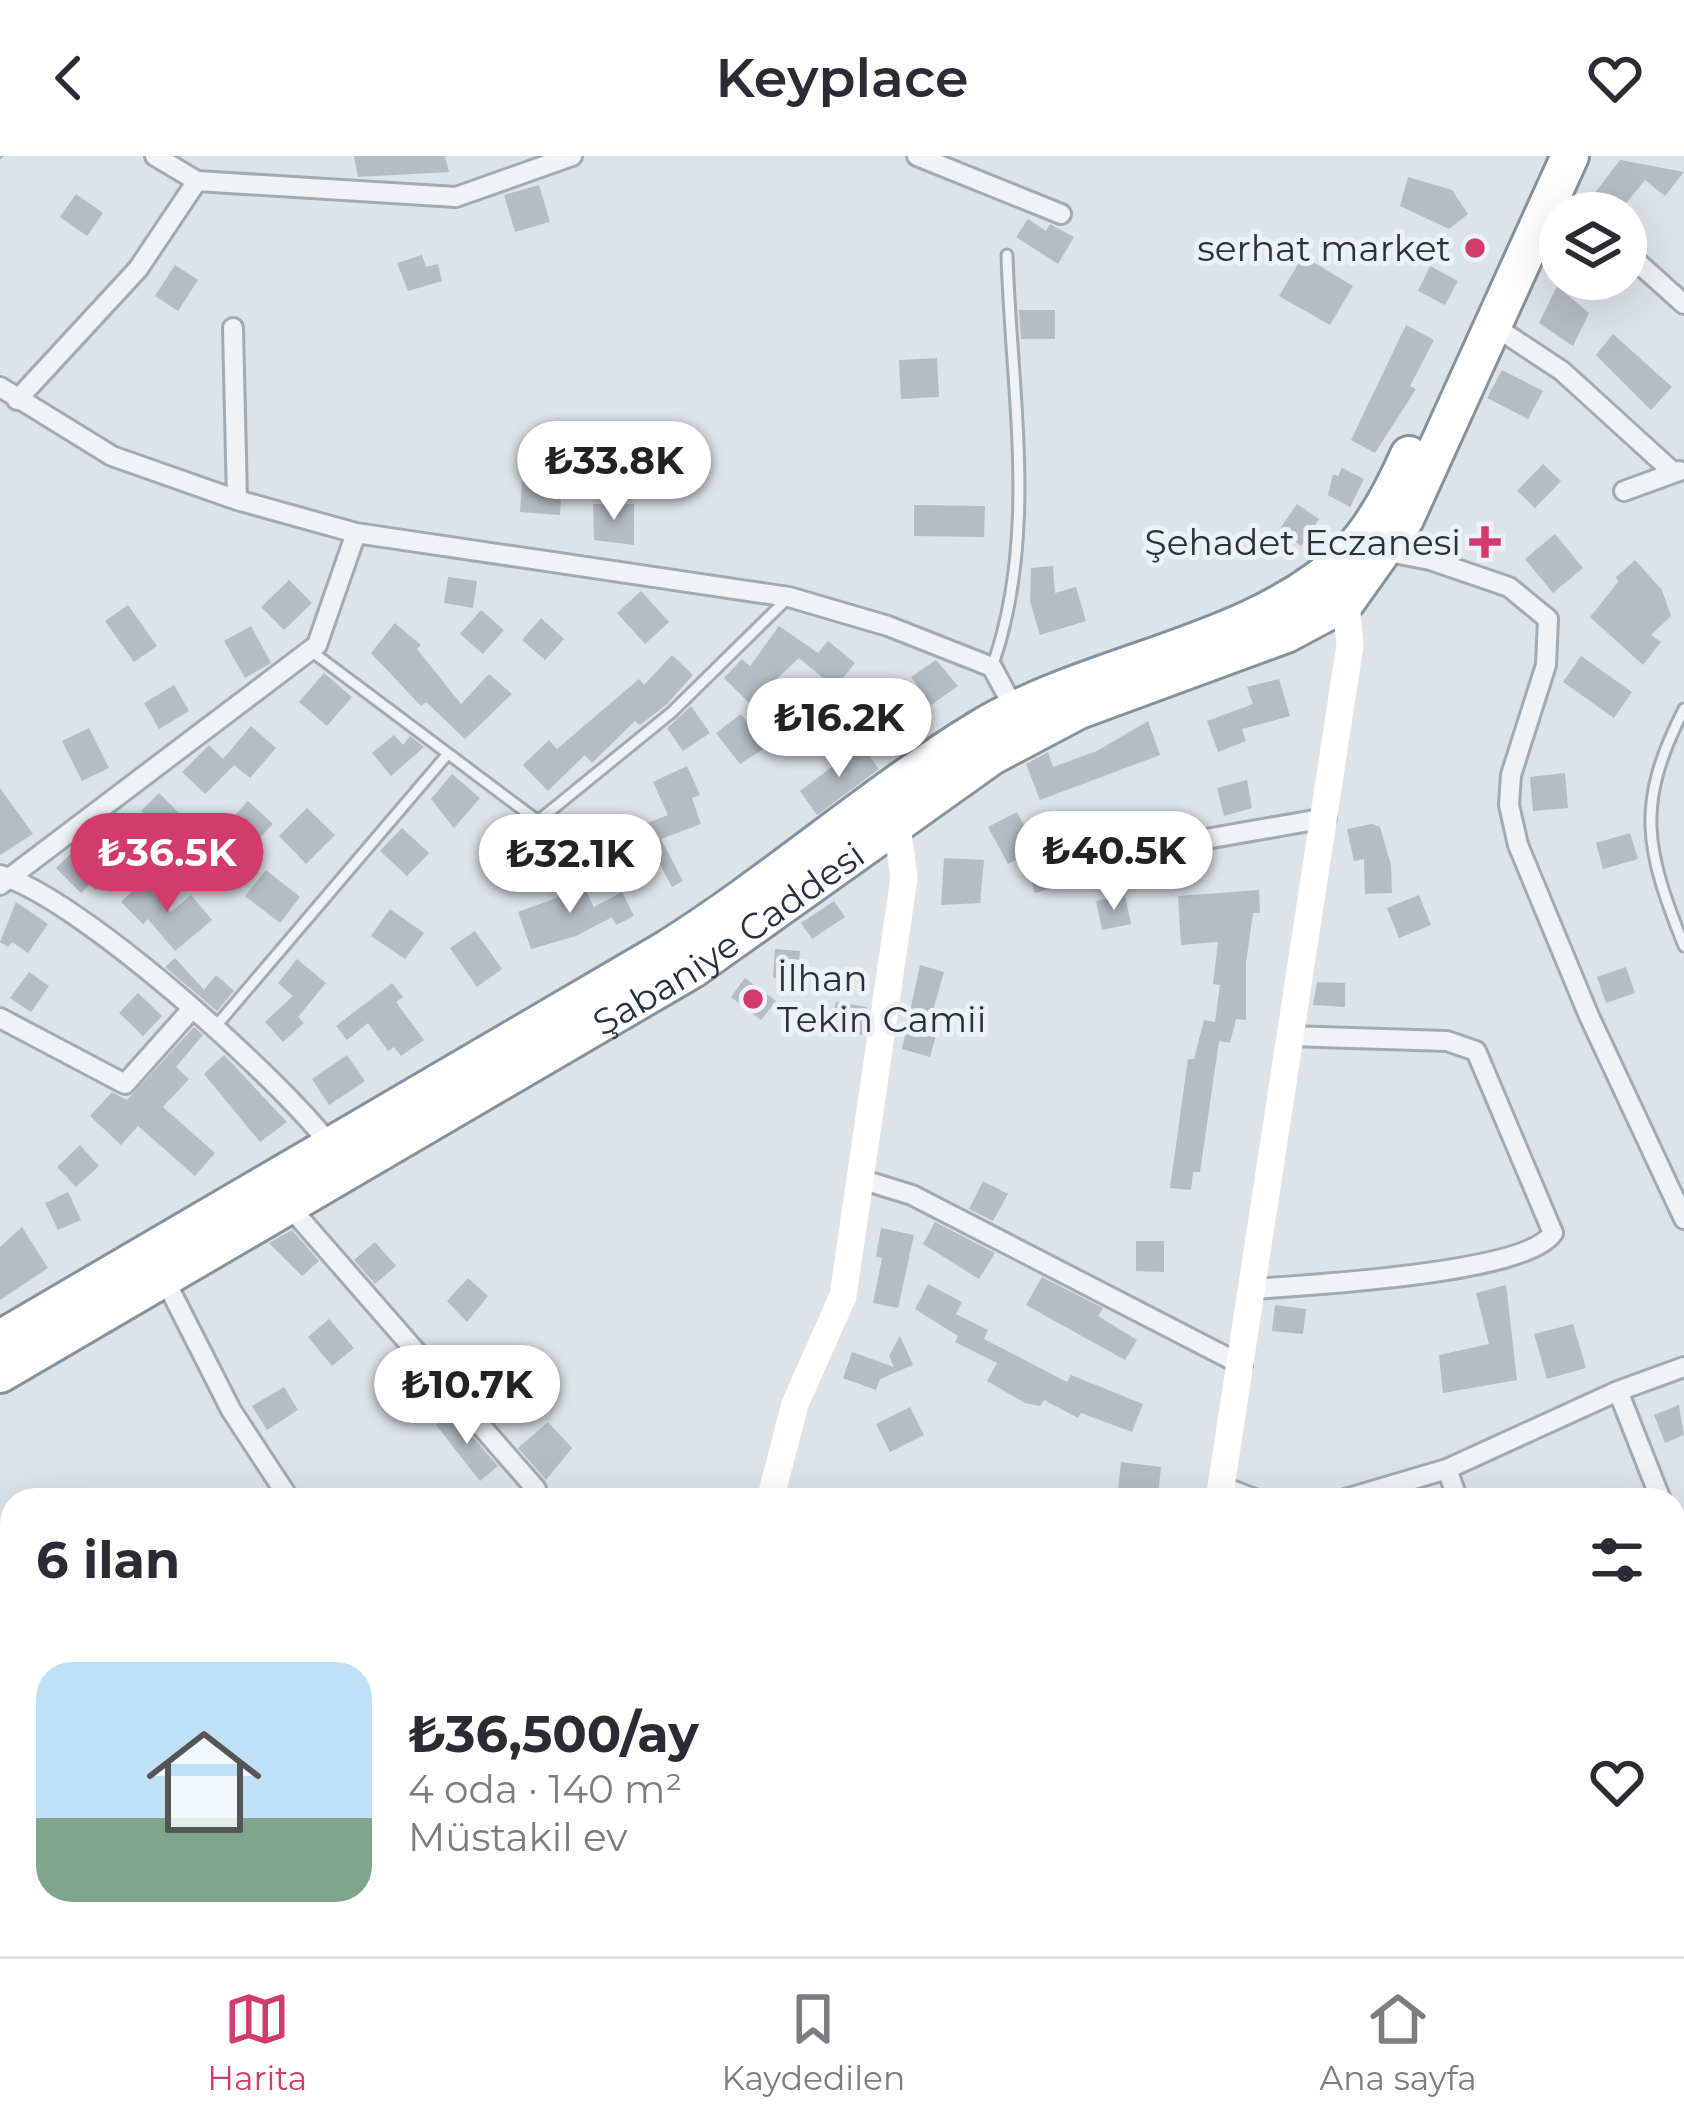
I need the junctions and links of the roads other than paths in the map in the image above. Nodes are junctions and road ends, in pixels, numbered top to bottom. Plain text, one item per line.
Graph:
1 (155, 156) edge
2 (572, 156) edge
3 (916, 156) edge
4 (1570, 156) edge
5 (197, 181) junction
6 (1559, 187) edge
7 (1061, 214) dead end
8 (1006, 255) dead end
9 (1647, 271) edge
10 (1684, 304) edge
11 (1491, 324) junction
12 (233, 328) dead end
13 (0, 387) edge
14 (17, 400) junction
15 (1679, 471) edge
16 (1624, 491) dead end
17 (237, 500) junction
18 (356, 533) junction
19 (1373, 547) junction
20 (1337, 586) junction
21 (789, 597) junction
22 (310, 651) junction
23 (992, 668) junction
24 (1684, 709) edge
25 (1015, 710) junction
26 (1679, 730) edge
27 (446, 756) junction
28 (1326, 818) junction
29 (897, 825) junction
30 (1103, 857) dead end
31 (3, 879) edge
32 (1684, 946) edge
33 (191, 1010) junction
34 (0, 1018) edge
35 (214, 1028) junction
36 (1289, 1036) junction
37 (331, 1146) junction
38 (860, 1179) junction
39 (289, 1206) junction
40 (1684, 1219) edge
41 (193, 1244) junction
42 (165, 1280) junction
43 (1253, 1289) junction
44 (0, 1339) edge
45 (1242, 1365) junction
46 (1684, 1367) edge
47 (0, 1373) edge
48 (1618, 1391) junction
49 (1447, 1469) junction
50 (282, 1488) edge
51 (535, 1488) edge
52 (773, 1488) edge
53 (1221, 1488) edge
54 (1383, 1488) edge
55 (1454, 1488) edge
56 (1656, 1488) edge

1 - 5 street
2 - 5 street
3 - 7 street
4 - 6 highway, Şabaniye Caddesi
5 - 14 street
6 - 11 highway, Şabaniye Caddesi
6 - 19 highway
8 - 23 lane
9 - 10 street
11 - 15 street
11 - 19 highway, Şabaniye Caddesi
12 - 17 street
13 - 14 street
14 - 17 street
15 - 16 street
17 - 18 street
18 - 21 street
18 - 22 street
19 - 20 highway, Şabaniye Caddesi
19 - 40 street
20 - 25 highway
20 - 28 street
20 - 29 highway, Şabaniye Caddesi
21 - 23 street
21 - 27 lane
22 - 27 lane
22 - 31 street
23 - 25 street
24 - 26 lane
25 - 37 highway
26 - 32 lane
27 - 35 lane
28 - 30 street
28 - 36 street
29 - 38 street
29 - 39 highway, Şabaniye Caddesi
31 - 33 street
33 - 34 street
33 - 35 street
35 - 37 street
36 - 43 street
36 - 43 street
37 - 41 highway
38 - 45 street
38 - 52 street
39 - 41 highway, Şabaniye Caddesi
39 - 51 street
41 - 42 highway, Şabaniye Caddesi
41 - 44 highway
42 - 47 highway, Şabaniye Caddesi
42 - 50 street
43 - 45 street
45 - 53 street
46 - 48 street
48 - 49 street
48 - 56 street
49 - 54 street
49 - 55 street

